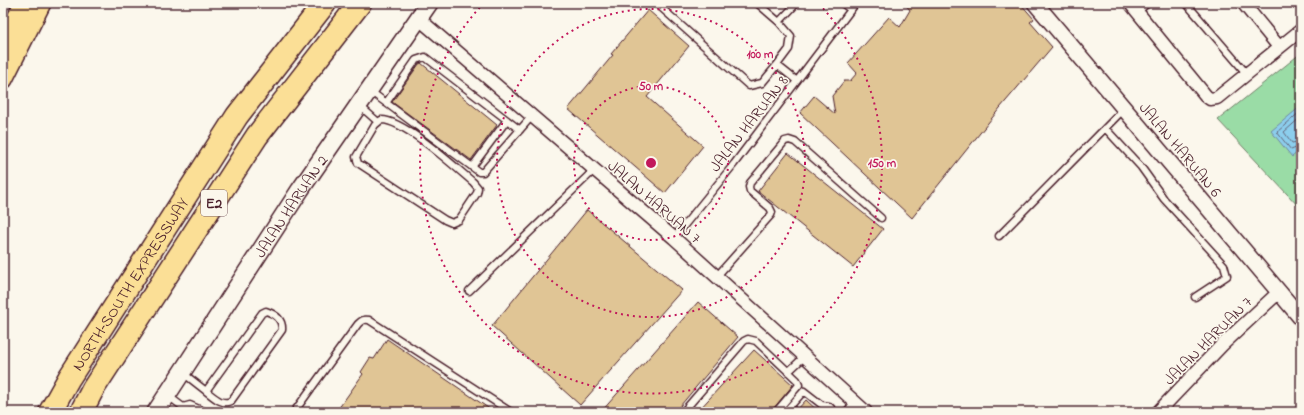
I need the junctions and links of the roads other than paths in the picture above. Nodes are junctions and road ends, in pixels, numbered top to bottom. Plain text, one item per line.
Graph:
1 (24, 3) edge
2 (41, 3) edge
3 (325, 3) edge
4 (360, 3) edge
5 (429, 3) edge
6 (656, 3) edge
7 (757, 3) edge
8 (797, 3) edge
9 (842, 3) edge
10 (856, 3) edge
11 (1035, 3) edge
12 (1148, 3) edge
13 (1186, 3) edge
14 (1243, 3) edge
15 (1134, 7) edge
16 (851, 10) junction
17 (418, 18) junction
18 (778, 22) junction
19 (1301, 30) edge
20 (1279, 47) junction
21 (3, 48) edge
22 (777, 65) junction
23 (1246, 74) junction
24 (3, 79) edge
25 (797, 81) junction
26 (369, 90) junction
27 (386, 102) junction
28 (359, 104) junction
29 (1124, 109) junction
30 (532, 116) junction
31 (507, 120) junction
32 (378, 122) junction
33 (1105, 128) junction
34 (520, 130) junction
35 (472, 167) junction
36 (594, 170) junction
37 (881, 218) dead end
38 (999, 236) dead end
39 (674, 238) junction
40 (717, 276) junction
41 (469, 291) dead end
42 (1279, 292) junction
43 (1195, 297) dead end
44 (1301, 318) edge
45 (805, 356) junction
46 (183, 372) junction
47 (788, 372) junction
48 (206, 391) junction
49 (168, 396) junction
50 (855, 402) junction
51 (184, 409) edge
52 (50, 412) edge
53 (81, 412) edge
54 (156, 412) edge
55 (206, 412) edge
56 (294, 412) edge
57 (511, 412) edge
58 (683, 412) edge
59 (776, 412) edge
60 (786, 412) edge
61 (835, 412) edge
62 (846, 412) edge
63 (866, 412) edge
64 (1158, 412) edge

1 - 21 main road
2 - 24 main road
3 - 52 highway, NORTH–SOUTH EXPRESSWAY / E2
4 - 53 highway, NORTH–SOUTH EXPRESSWAY / E2
5 - 17 main road, JALAN HARUAN 2
6 - 22 lane
7 - 18 lane
8 - 18 lane
9 - 16 lane
10 - 16 lane, JALAN HARUAN 8
11 - 29 street, JALAN HARUAN 6
12 - 15 lane
13 - 23 lane
14 - 20 street
15 - 23 street
16 - 25 lane, JALAN HARUAN 8
17 - 26 main road, JALAN HARUAN 2
17 - 30 street, JALAN HARUAN 7
18 - 22 lane
19 - 20 street
20 - 23 street
22 - 25 lane
25 - 39 lane, JALAN HARUAN 8
26 - 27 lane
26 - 28 main road, JALAN HARUAN 2
27 - 31 lane
27 - 35 lane
28 - 32 lane
28 - 46 main road, JALAN HARUAN 2
29 - 33 lane
29 - 42 street, JALAN HARUAN 6
30 - 34 lane
30 - 36 street, JALAN HARUAN 7
31 - 34 lane
31 - 35 lane
32 - 32 lane
33 - 38 lane
33 - 43 lane
34 - 35 lane
36 - 39 street, JALAN HARUAN 7
36 - 41 lane
37 - 40 lane
39 - 40 street, JALAN HARUAN 7
40 - 45 street, JALAN HARUAN 7
42 - 44 street, JALAN HARUAN 6
42 - 64 street, JALAN HARUAN 7
45 - 47 lane
45 - 50 street, JALAN HARUAN 7
46 - 48 lane
46 - 49 main road, JALAN HARUAN 2
47 - 58 lane
47 - 59 lane
48 - 48 lane
49 - 51 lane
49 - 54 main road, JALAN HARUAN 2
50 - 62 lane
50 - 63 street, JALAN HARUAN 7
51 - 55 lane
56 - 57 lane
60 - 61 lane

